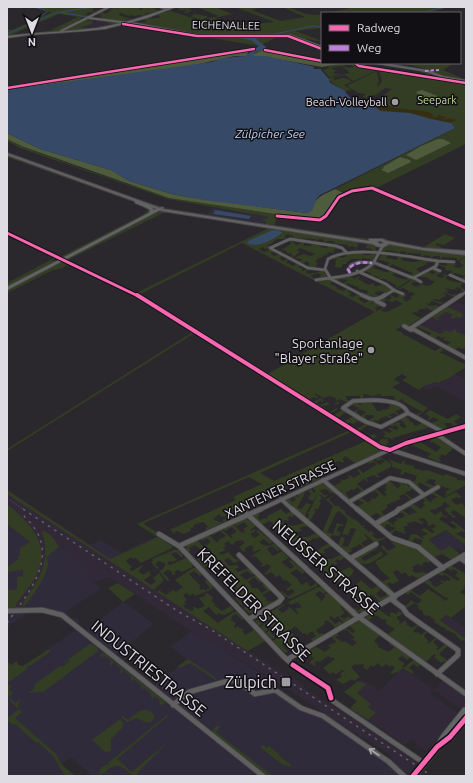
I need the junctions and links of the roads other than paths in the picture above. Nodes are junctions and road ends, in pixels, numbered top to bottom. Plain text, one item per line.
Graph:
1 (109, 7) edge
2 (160, 7) edge
3 (174, 7) edge
4 (169, 9) junction
5 (89, 18) junction
6 (125, 22) junction
7 (60, 31) junction
8 (7, 37) edge
9 (321, 47) edge
10 (383, 64) edge
11 (466, 81) edge
12 (7, 154) edge
13 (122, 196) junction
14 (137, 202) junction
15 (161, 209) junction
16 (151, 213) junction
17 (145, 217) junction
18 (381, 244) junction
19 (346, 252) junction
20 (378, 253) junction
21 (466, 253) edge
22 (438, 261) junction
23 (454, 262) dead end
24 (372, 263) junction
25 (432, 268) junction
26 (325, 270) junction
27 (440, 271) dead end
28 (357, 272) junction
29 (350, 273) junction
30 (450, 275) dead end
31 (330, 277) junction
32 (413, 278) junction
33 (316, 280) dead end
34 (422, 282) dead end
35 (466, 282) edge
36 (7, 289) edge
37 (394, 290) junction
38 (466, 292) edge
39 (403, 294) dead end
40 (375, 301) junction
41 (384, 305) dead end
42 (404, 326) dead end
43 (411, 328) junction
44 (466, 358) edge
45 (408, 412) junction
46 (466, 426) edge
47 (443, 432) junction
48 (436, 434) junction
49 (390, 450) junction
50 (466, 454) edge
51 (466, 474) edge
52 (323, 480) junction
53 (438, 487) dead end
54 (424, 495) junction
55 (281, 499) junction
56 (349, 502) junction
57 (247, 514) junction
58 (375, 524) junction
59 (159, 534) dead end
60 (376, 544) dead end
61 (179, 546) junction
62 (466, 554) edge
63 (239, 555) dead end
64 (351, 558) junction
65 (460, 558) junction
66 (466, 562) edge
67 (443, 568) junction
68 (393, 598) junction
69 (7, 611) edge
70 (360, 617) junction
71 (249, 619) junction
72 (288, 659) junction
73 (437, 674) junction
74 (466, 694) edge
75 (173, 705) junction
76 (466, 710) edge
77 (466, 718) edge
78 (440, 744) junction
79 (424, 763) junction
80 (263, 776) edge
81 (404, 776) edge
82 (413, 776) edge

1 - 5 street
2 - 4 street
3 - 4 street
4 - 6 street
5 - 6 street, EICHENALLEE
5 - 7 street
6 - 7 street
6 - 9 street, EICHENALLEE
7 - 8 street
10 - 11 street
12 - 13 main road
13 - 14 main road
13 - 15 main road
14 - 15 main road
14 - 16 street
15 - 16 street
15 - 17 street
15 - 18 main road
16 - 17 street
17 - 36 street
18 - 20 street
18 - 21 main road
19 - 20 street
19 - 26 street
19 - 26 street
20 - 22 street
20 - 24 street
22 - 23 street
22 - 25 street
24 - 28 street
24 - 29 street
24 - 32 street
25 - 27 street
25 - 32 street
26 - 31 street
28 - 29 street
28 - 37 street
29 - 31 street
30 - 35 street
31 - 33 street
31 - 40 street
32 - 34 street
37 - 39 street
37 - 40 street
38 - 43 street
40 - 41 street
42 - 43 street
43 - 44 street
45 - 45 street
45 - 47 street
46 - 47 street, XANTENER STRASSE
47 - 48 street, XANTENER STRASSE
48 - 49 street, XANTENER STRASSE
48 - 50 street
49 - 51 street
49 - 52 street, XANTENER STRASSE
52 - 55 street, XANTENER STRASSE
52 - 56 street
53 - 54 street
54 - 56 street
54 - 58 street
55 - 57 street, XANTENER STRASSE
55 - 64 street
56 - 58 street
57 - 61 street, XANTENER STRASSE
57 - 70 street, NEUSSER STRASSE
58 - 67 street
59 - 61 street, KREFELDER STRASSE
60 - 64 street
61 - 71 street, KREFELDER STRASSE
62 - 65 street
63 - 71 street
64 - 68 street
65 - 66 street
65 - 67 street
67 - 68 street
68 - 70 street
68 - 73 street
69 - 75 street, INDUSTRIESTRASSE
70 - 72 street
70 - 73 street, NEUSSER STRASSE
71 - 72 street, KREFELDER STRASSE
72 - 79 street, KREFELDER STRASSE
73 - 74 street, NEUSSER STRASSE
75 - 80 street, INDUSTRIESTRASSE
81 -> 75 street
76 - 78 street
77 - 78 street
78 - 79 street
79 - 82 street

